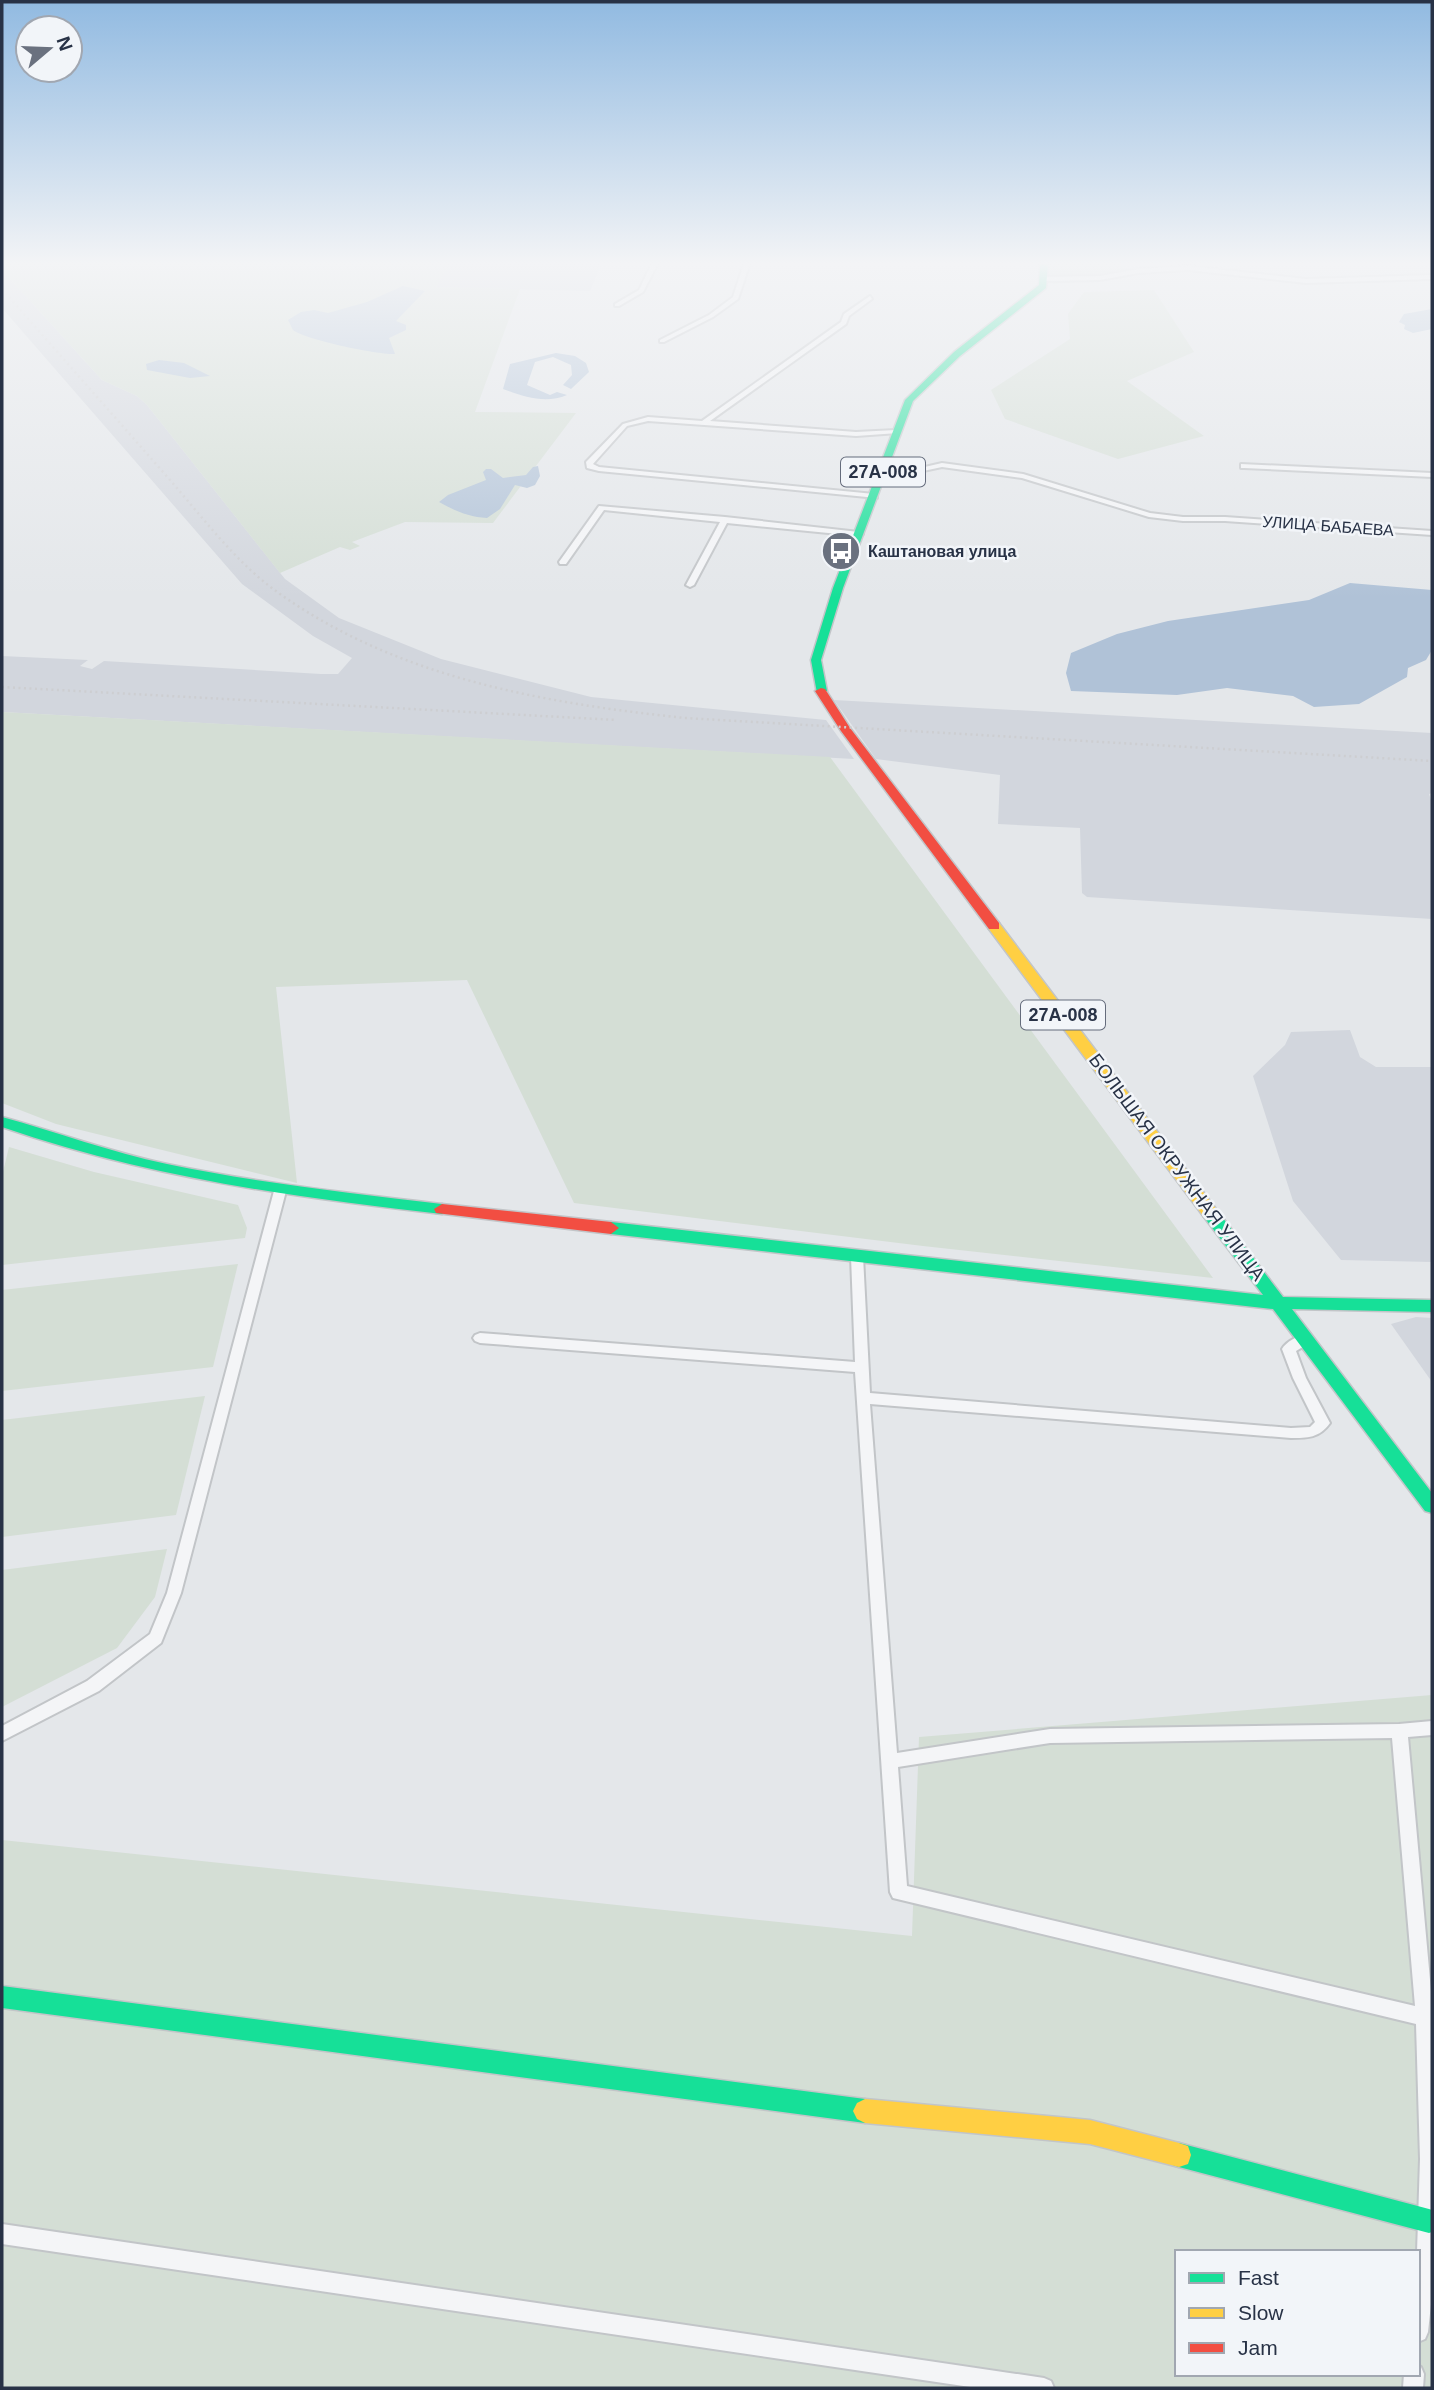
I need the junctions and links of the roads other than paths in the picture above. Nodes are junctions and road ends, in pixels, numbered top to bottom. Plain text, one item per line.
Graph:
1 (771, 375) edge
2 (936, 375) edge
3 (703, 423) junction
4 (896, 432) junction
5 (1244, 466) dead end
6 (1432, 475) edge
7 (881, 478) junction
8 (874, 496) junction
9 (725, 519) junction
10 (1432, 533) edge
11 (859, 534) junction
12 (563, 562) dead end
13 (690, 585) dead end
14 (2, 1122) edge
15 (280, 1191) junction
16 (857, 1256) junction
17 (1278, 1303) junction
18 (1432, 1306) edge
19 (480, 1338) dead end
20 (1306, 1339) junction
21 (861, 1367) junction
22 (863, 1398) junction
23 (1432, 1506) edge
24 (1432, 1728) edge
25 (1399, 1731) junction
26 (2, 1734) edge
27 (890, 1761) junction
28 (2, 1997) edge
29 (1425, 2018) junction
30 (1429, 2221) junction
31 (2, 2234) edge
32 (1420, 2312) edge
33 (1044, 2388) edge

1 - 3 street
2 - 4 main road, 27А-008
3 - 4 street
3 - 8 street
4 - 7 main road, 27А-008
5 - 6 street
7 - 8 main road, 27А-008
7 - 10 street, УЛИЦА БАБАЕВА
8 - 11 main road, 27А-008
9 - 11 street
9 - 12 street
9 - 13 street
11 - 17 main road, БОЛЬШАЯ ОКРУЖНАЯ УЛИЦА / 27А-008
14 - 15 main road
15 - 16 main road
15 - 26 street
16 - 17 main road
16 - 21 street
17 - 18 main road
17 - 20 main road, БОЛЬШАЯ ОКРУЖНАЯ УЛИЦА / 27А-008
19 - 21 street
20 - 22 street
20 - 23 main road, БОЛЬШАЯ ОКРУЖНАЯ УЛИЦА / 27А-008
21 - 22 street
22 - 27 street
24 - 25 street
25 - 27 street
25 - 29 street
27 - 29 street
28 - 30 main road
29 - 30 street
30 - 32 street
31 - 33 street

